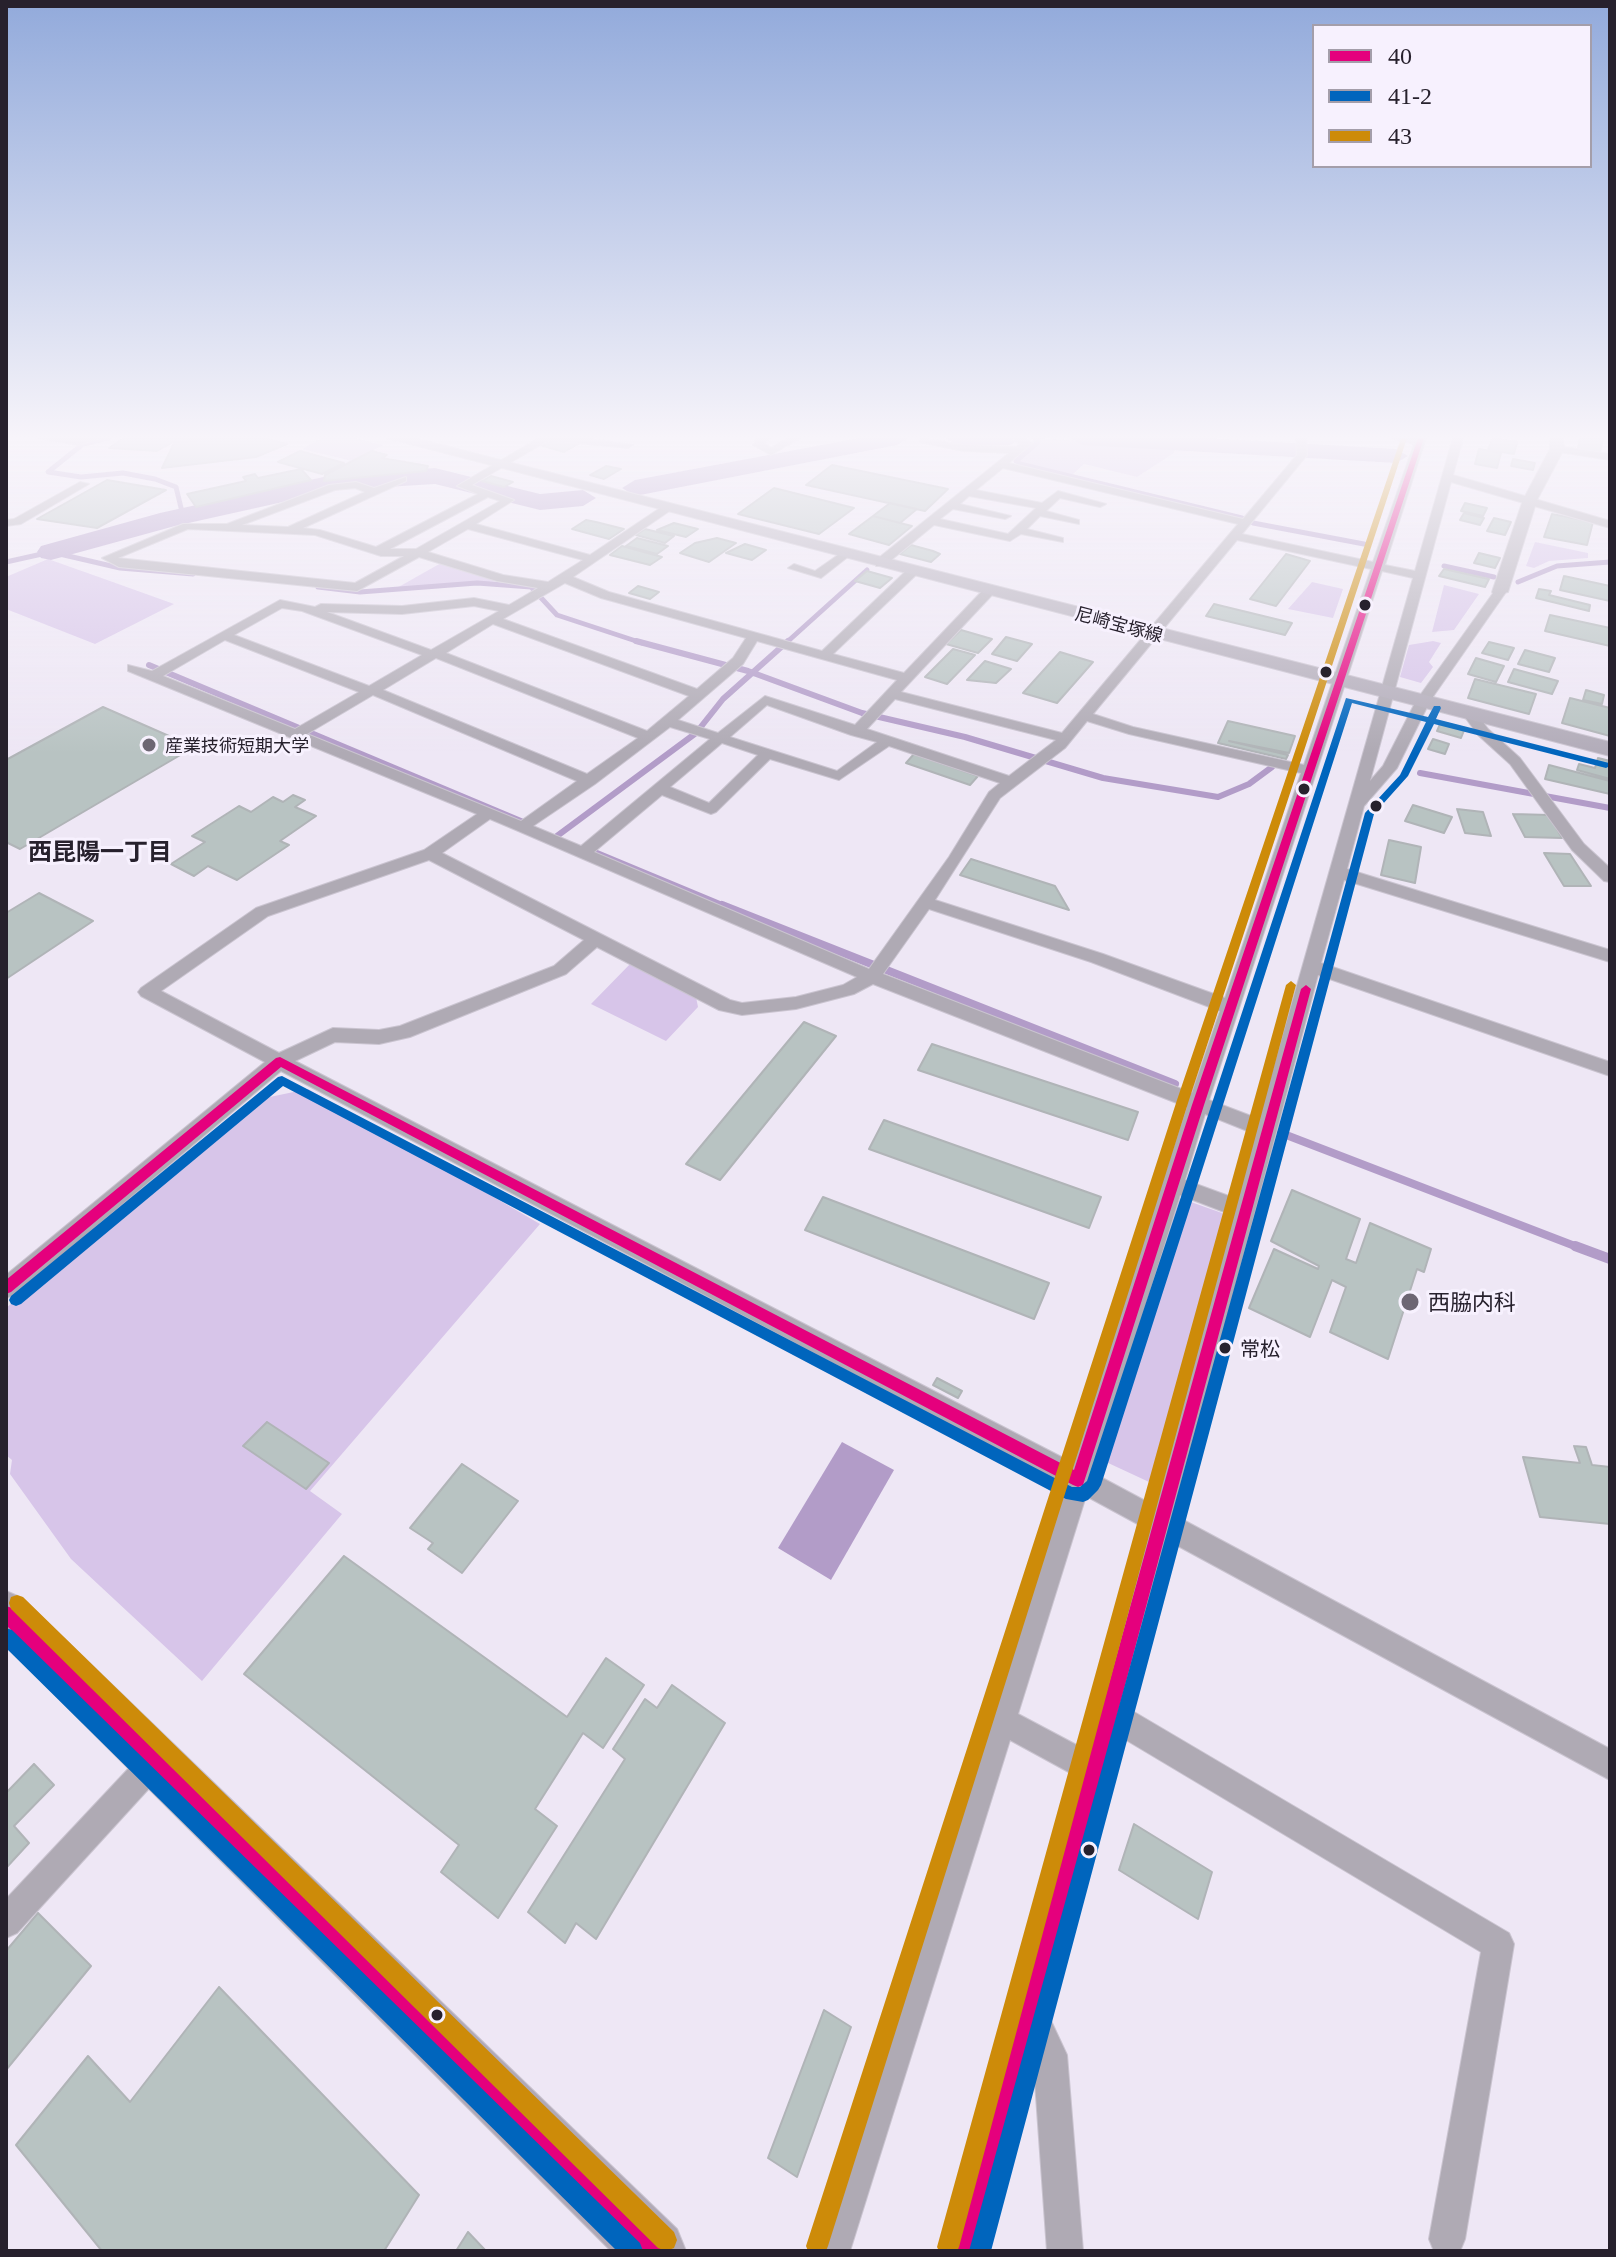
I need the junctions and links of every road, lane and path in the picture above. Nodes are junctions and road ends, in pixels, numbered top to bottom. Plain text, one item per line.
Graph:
1 (144, 543) edge
2 (352, 543) edge
3 (392, 543) edge
4 (435, 543) edge
5 (534, 543) edge
6 (615, 543) edge
7 (804, 543) edge
8 (904, 543) edge
9 (1229, 543) edge
10 (1268, 543) edge
11 (1386, 543) edge
12 (1429, 543) edge
13 (1516, 543) edge
14 (377, 551) junction
15 (418, 553) junction
16 (845, 554) junction
17 (592, 559) junction
18 (880, 563) junction
19 (794, 568) dead end
20 (1378, 568) junction
21 (912, 572) junction
22 (1420, 576) junction
23 (564, 578) junction
24 (541, 591) junction
25 (989, 591) junction
26 (1500, 592) joint
27 (305, 608) junction
28 (511, 609) junction
29 (493, 620) junction
30 (1151, 633) junction
31 (755, 635) junction
32 (225, 636) junction
33 (434, 654) junction
34 (826, 654) junction
35 (133, 668) dead end
36 (153, 676) junction
37 (905, 678) junction
38 (1338, 681) junction
39 (370, 691) junction
40 (1387, 692) junction
41 (698, 694) junction
42 (893, 694) junction
43 (1423, 701) junction
44 (1469, 713) junction
45 (1082, 715) junction
46 (667, 721) junction
47 (856, 732) junction
48 (295, 735) junction
49 (649, 737) junction
50 (1065, 738) junction
51 (719, 739) junction
52 (887, 741) junction
53 (1610, 749) edge
54 (768, 753) junction
55 (1311, 771) junction
56 (590, 781) junction
57 (1009, 781) junction
58 (661, 789) junction
59 (1356, 805) junction
60 (486, 815) junction
61 (522, 827) junction
62 (583, 853) junction
63 (430, 854) junction
64 (1337, 872) junction
65 (1610, 877) edge
66 (924, 902) junction
67 (597, 938) junction
68 (1610, 956) edge
69 (1313, 967) junction
70 (872, 977) junction
71 (1232, 1008) junction
72 (280, 1061) junction
73 (1610, 1069) edge
74 (1198, 1105) junction
75 (1266, 1130) junction
76 (1173, 1184) junction
77 (1244, 1211) junction
78 (6, 1288) edge
79 (1078, 1480) junction
80 (1160, 1522) junction
81 (6, 1614) edge
82 (1108, 1713) junction
83 (1001, 1720) junction
84 (154, 1762) junction
85 (1610, 1765) edge
86 (1092, 1769) junction
87 (6, 1922) edge
88 (1028, 2008) junction
89 (1447, 2239) dead end
90 (655, 2251) edge
91 (832, 2251) edge
92 (963, 2251) edge
93 (1065, 2251) edge

1 - 15 street
2 - 14 street
3 - 14 street
4 - 15 street
5 - 17 street
6 - 17 street
7 - 16 main road, 尼崎宝塚線
8 - 18 street
9 - 30 street
10 - 20 street
11 - 20 street
12 - 22 street
13 - 26 street
14 - 15 street
15 - 24 street
16 - 18 main road, 尼崎宝塚線
16 - 19 street
17 - 23 street
18 - 21 main road, 尼崎宝塚線
20 - 22 street
20 - 38 street
21 - 25 main road, 尼崎宝塚線
21 - 34 street
22 - 40 street
23 - 24 street
23 - 31 street
24 - 28 street
25 - 30 main road, 尼崎宝塚線
25 - 37 street
26 - 43 street
27 - 28 street
27 - 32 street
27 - 33 street
28 - 29 street
29 - 33 street
29 - 41 street
30 - 38 main road, 尼崎宝塚線
30 - 45 street
31 - 34 street
31 - 41 street
32 - 36 street
32 - 39 street
33 - 39 street
33 - 49 street
34 - 37 street
35 - 36 street
36 - 48 street
37 - 42 street
38 - 40 main road, 尼崎宝塚線
38 - 55 street
39 - 48 street
39 - 56 street
40 - 43 main road, 尼崎宝塚線
40 - 59 street
41 - 46 street
42 - 47 street
42 - 50 street
43 - 44 main road, 尼崎宝塚線
43 - 59 street
44 - 53 main road, 尼崎宝塚線
44 - 65 street
45 - 50 street
45 - 55 street
46 - 49 street
46 - 51 street
47 - 51 street
47 - 52 street
48 - 60 street
49 - 56 street
50 - 57 street
51 - 54 street
51 - 58 street
52 - 54 street
52 - 57 street
54 - 58 street
55 - 71 street
56 - 61 street
57 - 66 street
58 - 62 street
59 - 64 street
60 - 61 street
60 - 63 street
61 - 62 street
62 - 70 street
63 - 67 street
63 - 72 street
64 - 68 street
64 - 69 street
66 - 70 street
66 - 71 street
67 - 70 street
67 - 72 street
69 - 73 street
69 - 75 street
70 - 74 street
71 - 74 street
72 - 78 street
72 - 79 street
74 - 75 street
74 - 76 street
75 - 77 street
76 - 77 street
76 - 79 street
77 - 80 street
79 - 80 street
79 - 83 street
80 - 82 street
80 - 85 street
81 - 84 highway
82 - 86 street
82 - 89 street
83 - 86 street
83 - 91 street
84 - 87 street
84 - 90 highway
86 - 88 street
88 - 92 street
88 - 93 street

